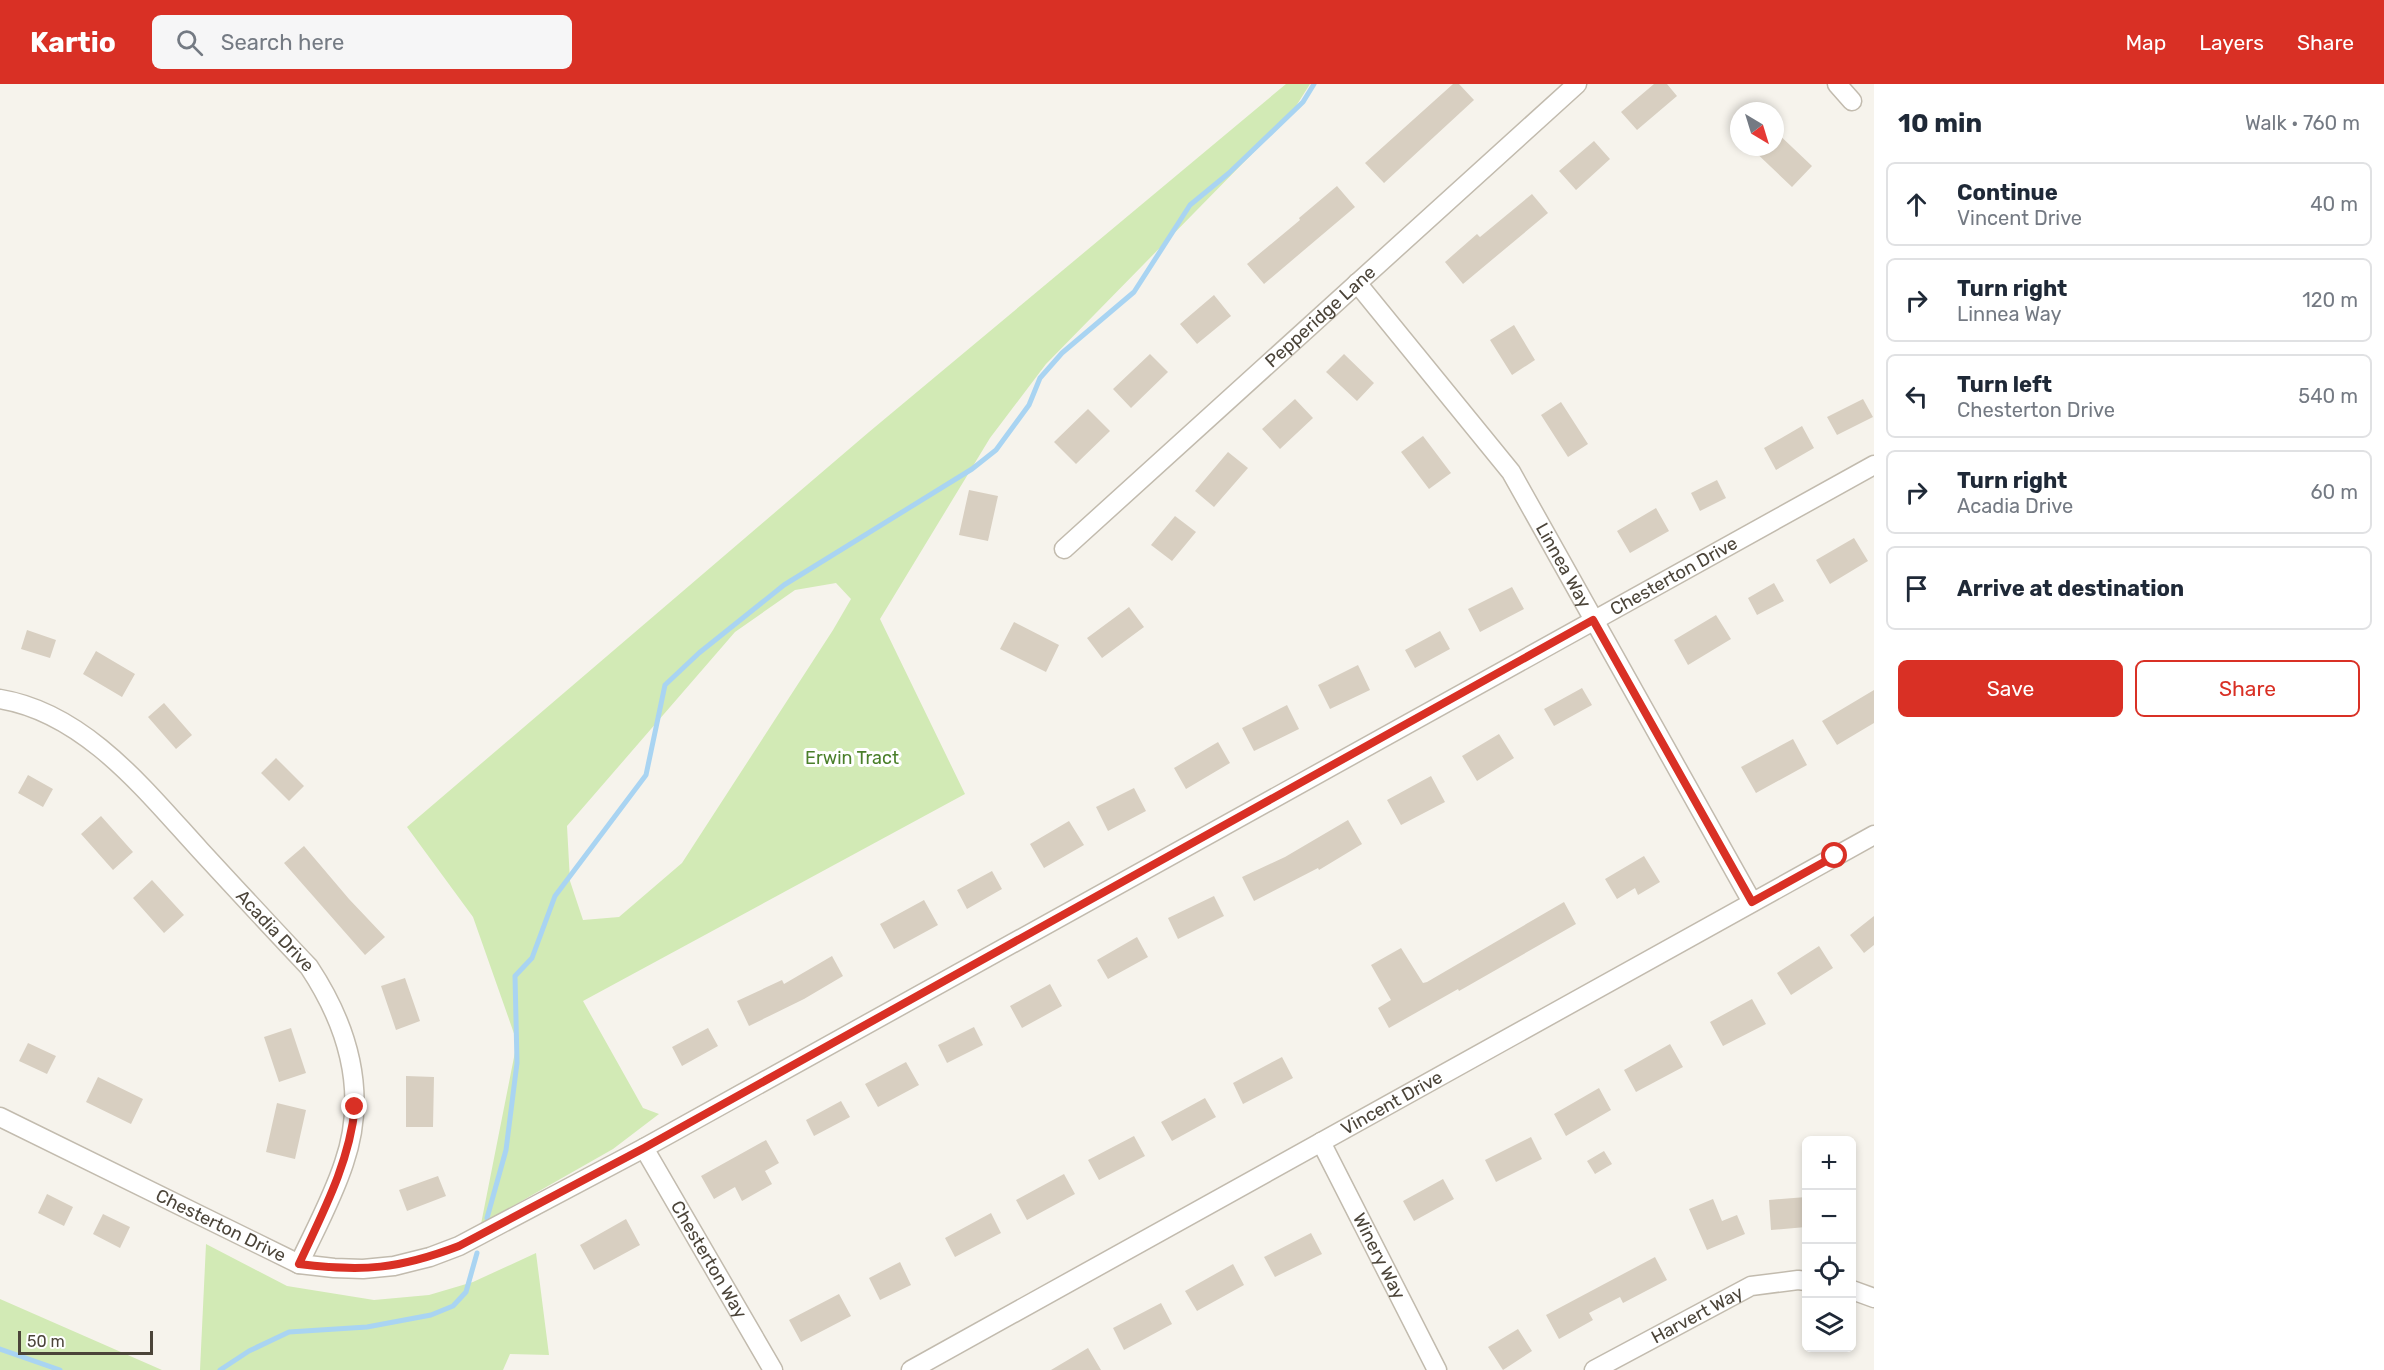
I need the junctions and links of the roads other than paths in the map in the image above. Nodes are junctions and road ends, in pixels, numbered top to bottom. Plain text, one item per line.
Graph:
1 (1577, 84) edge
2 (1837, 84) edge
3 (1852, 101) dead end
4 (1357, 283) junction
5 (1874, 465) edge
6 (1064, 549) dead end
7 (1593, 620) junction
8 (0, 699) edge
9 (1874, 834) edge
10 (1752, 902) junction
11 (0, 1116) edge
12 (1321, 1142) junction
13 (644, 1148) junction
14 (299, 1264) junction
15 (1802, 1280) edge
16 (1856, 1292) edge
17 (1874, 1298) edge
18 (773, 1370) edge
19 (911, 1370) edge
20 (1437, 1370) edge
21 (1594, 1370) edge

1 - 4 street, Pepperidge Lane
2 - 3 street
4 - 6 street, Pepperidge Lane
4 - 7 street, Linnea Way
5 - 7 street, Chesterton Drive
7 - 10 street, Linnea Way
7 - 13 street, Chesterton Drive
8 - 14 street, Acadia Drive
9 - 10 street, Vincent Drive
10 - 12 street, Vincent Drive
11 - 14 street, Chesterton Drive
12 - 19 street, Vincent Drive
12 - 20 street, Winery Way
13 - 14 street, Chesterton Drive
13 - 18 street, Chesterton Way
15 - 21 street, Harvert Way
16 - 17 street

